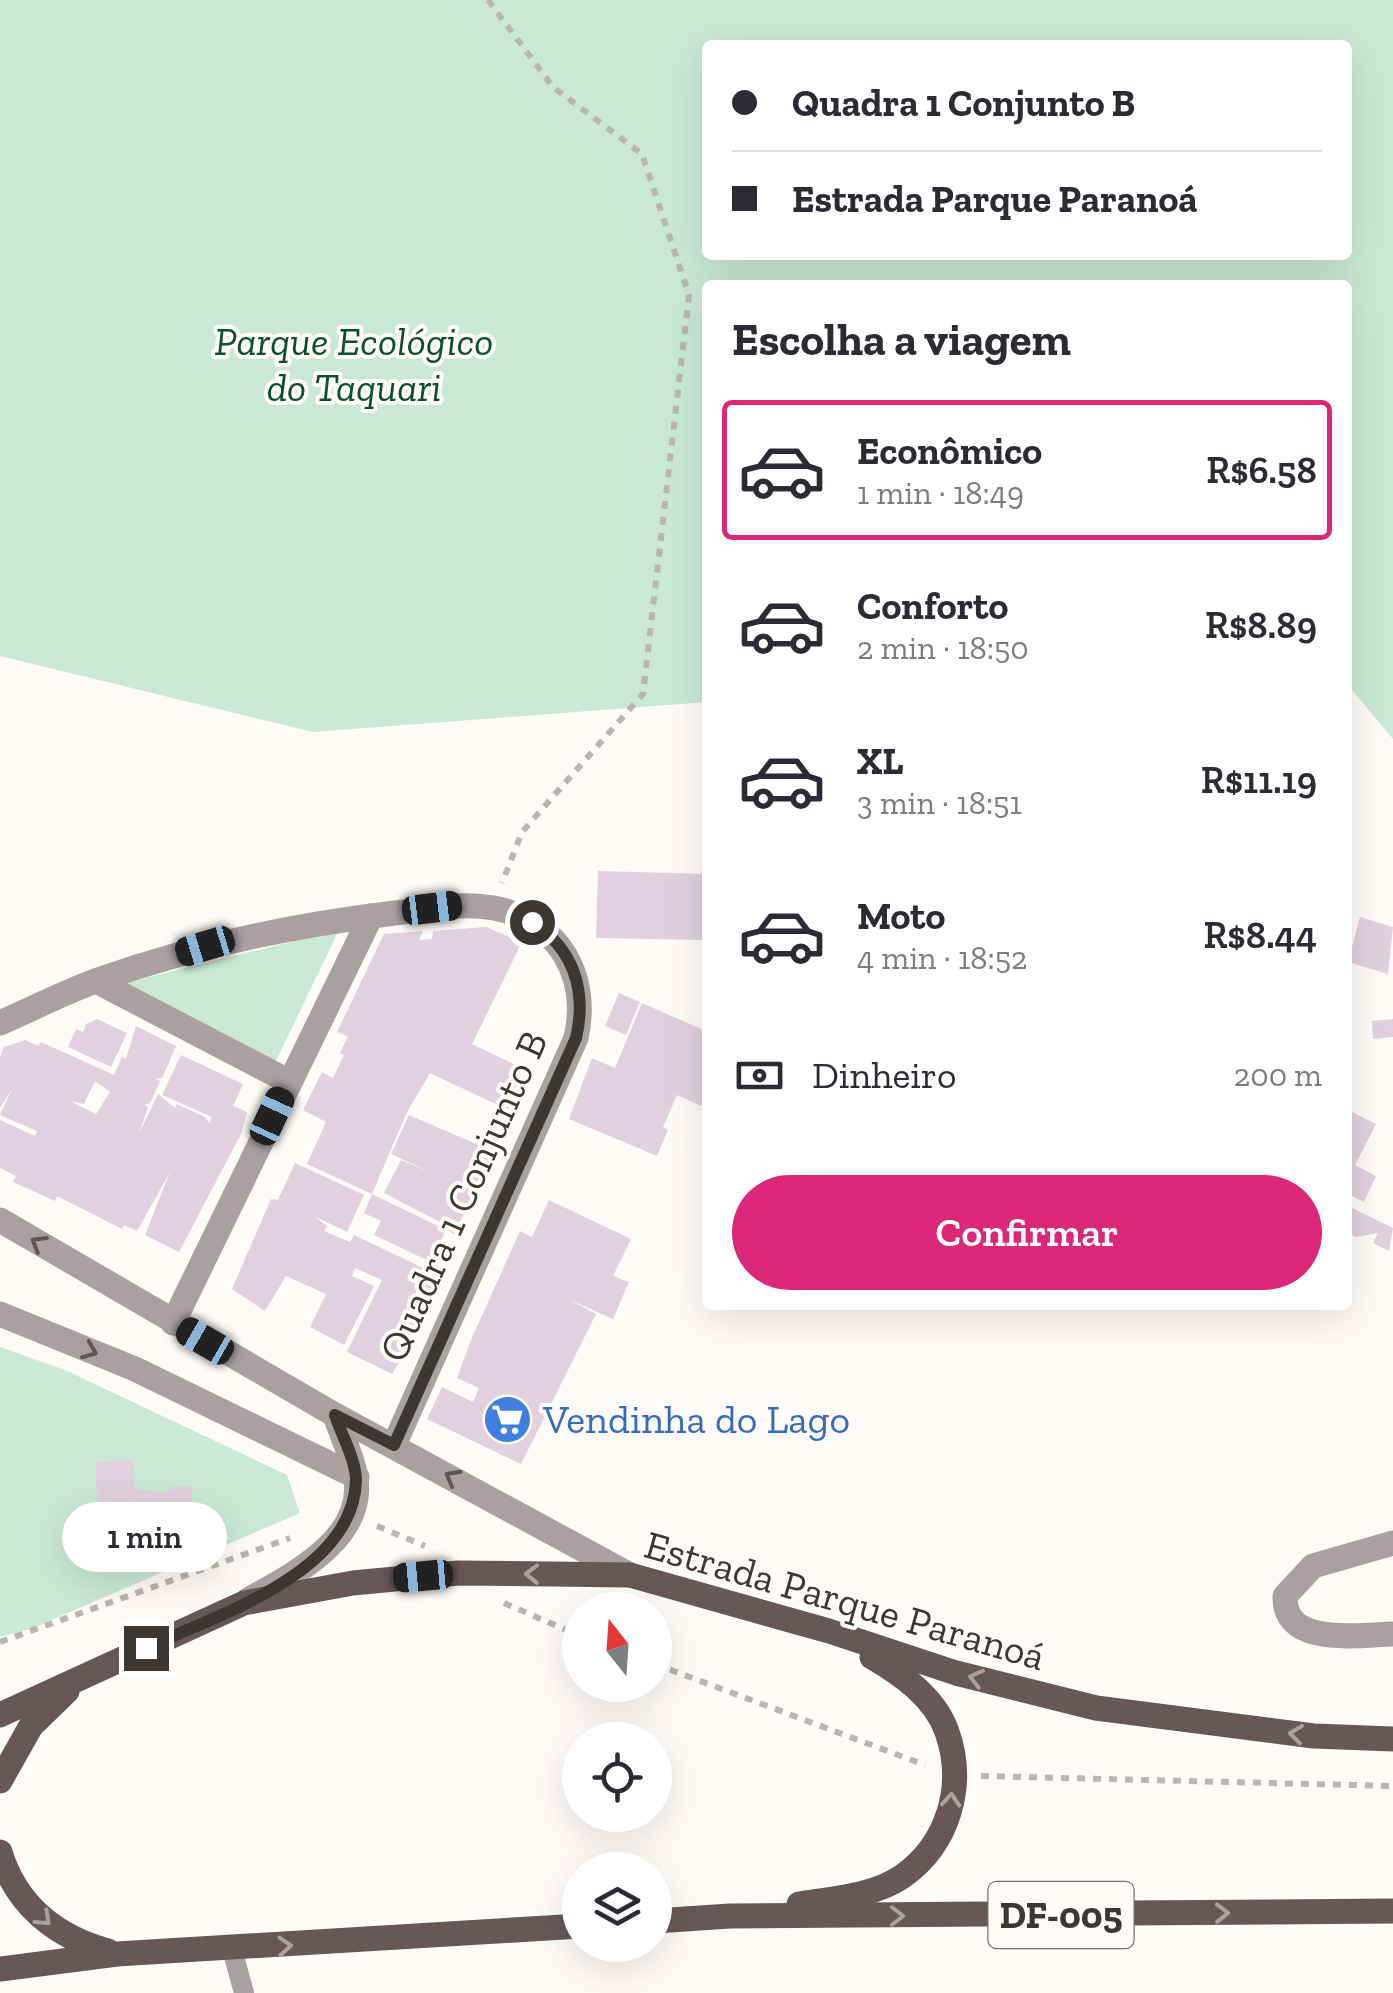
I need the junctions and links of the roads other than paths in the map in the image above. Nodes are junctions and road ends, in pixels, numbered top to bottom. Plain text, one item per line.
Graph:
1 (371, 916) junction
2 (96, 981) junction
3 (0, 1023) edge
4 (288, 1081) junction
5 (0, 1220) edge
6 (0, 1314) edge
7 (173, 1323) junction
8 (335, 1415) junction
9 (394, 1445) junction
10 (356, 1477) junction
11 (1393, 1543) edge
12 (630, 1575) junction
13 (244, 1603) junction
14 (829, 1631) junction
15 (1393, 1634) edge
16 (81, 1677) junction
17 (0, 1715) edge
18 (1393, 1739) edge
19 (0, 1780) edge
20 (0, 1852) edge
21 (1393, 1911) edge
22 (730, 1916) junction
23 (672, 1920) edge
24 (562, 1927) edge
25 (232, 1949) junction
26 (118, 1954) junction
27 (0, 1969) edge
28 (244, 1993) edge

1 - 2 street, Quadra 1 Conjunto B
1 - 4 street
1 - 9 street, Quadra 1 Conjunto B
2 - 3 street, Quadra 1 Conjunto B
2 - 4 street
4 - 7 street
7 -> 5 street
6 -> 10 street
7 - 8 street
8 - 9 street
8 - 10 street
12 -> 9 street
10 - 13 street
11 - 15 street
12 -> 13 main road, Estrada Parque Paranoá
12 - 14 main road, Estrada Parque Paranoá
13 - 16 main road, Estrada Parque Paranoá
18 -> 14 main road, Estrada Parque Paranoá
22 -> 14 main road
16 - 17 main road, Estrada Parque Paranoá
16 - 19 main road
20 -> 26 main road
22 -> 21 main road, DF-005
22 - 23 main road, DF-005
25 -> 24 main road
25 - 26 main road
25 - 28 lane
26 - 27 main road

